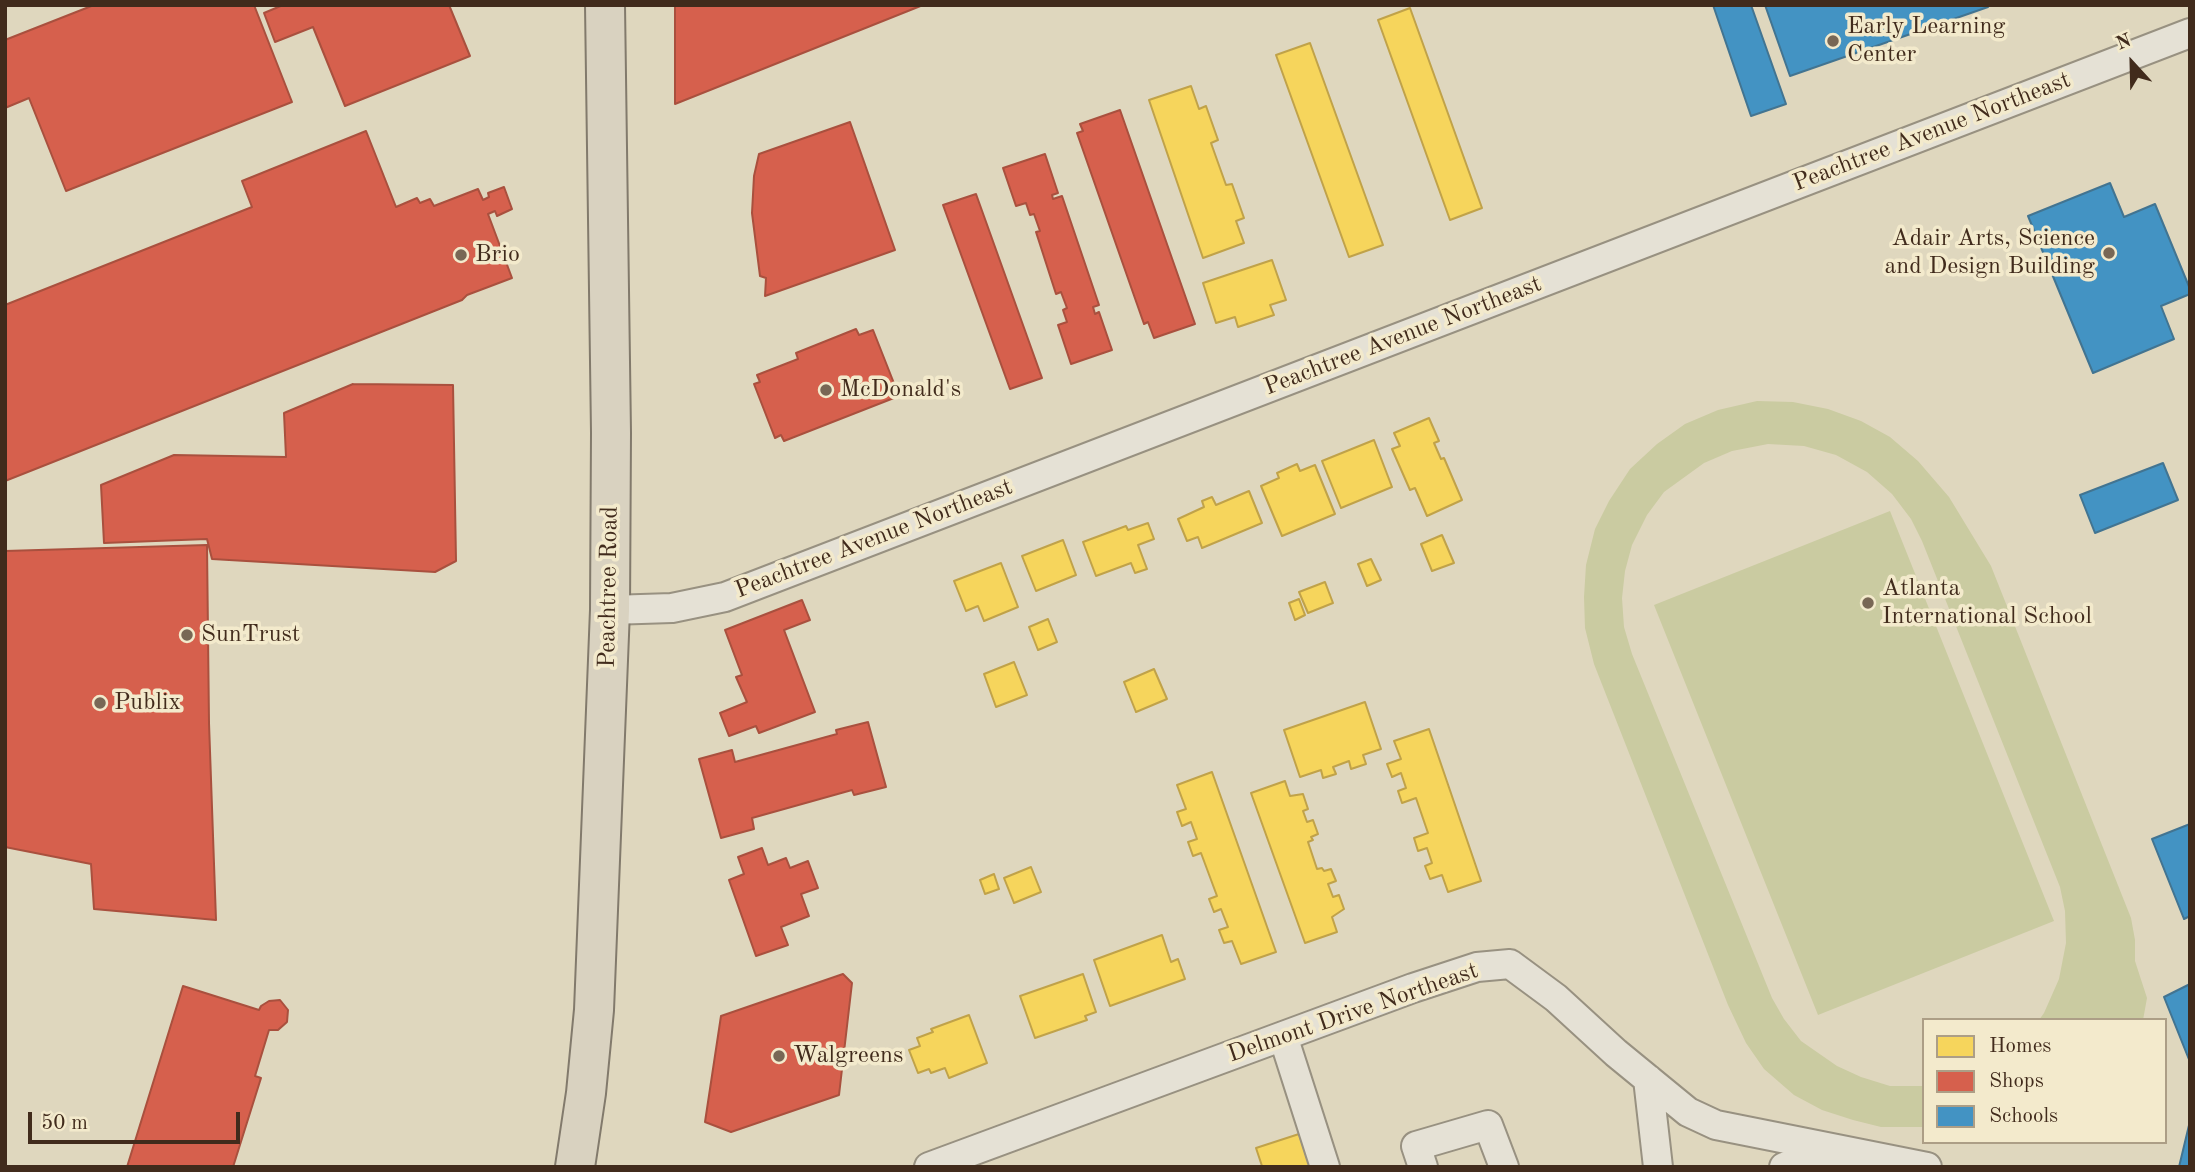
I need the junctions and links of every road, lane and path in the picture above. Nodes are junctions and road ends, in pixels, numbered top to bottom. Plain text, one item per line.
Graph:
1 (605, 5) edge
2 (2190, 33) edge
3 (610, 610) junction
4 (1283, 1036) junction
5 (1648, 1079) junction
6 (1861, 1155) junction
7 (575, 1167) edge
8 (929, 1167) edge
9 (1325, 1167) edge
10 (1423, 1167) edge
11 (1504, 1167) edge
12 (1658, 1167) edge
13 (1784, 1167) edge
14 (1927, 1167) edge

1 - 3 highway, Peachtree Road
2 - 3 street, Peachtree Avenue Northeast
3 - 7 highway, Peachtree Road
4 - 5 street, Delmont Drive Northeast
4 - 8 street, Delmont Drive Northeast
4 - 9 street
5 - 6 street, Delmont Drive Northeast
5 - 12 street
6 - 13 street, Delmont Drive Northeast
6 - 14 street, Delmont Drive Northeast
10 - 11 street

